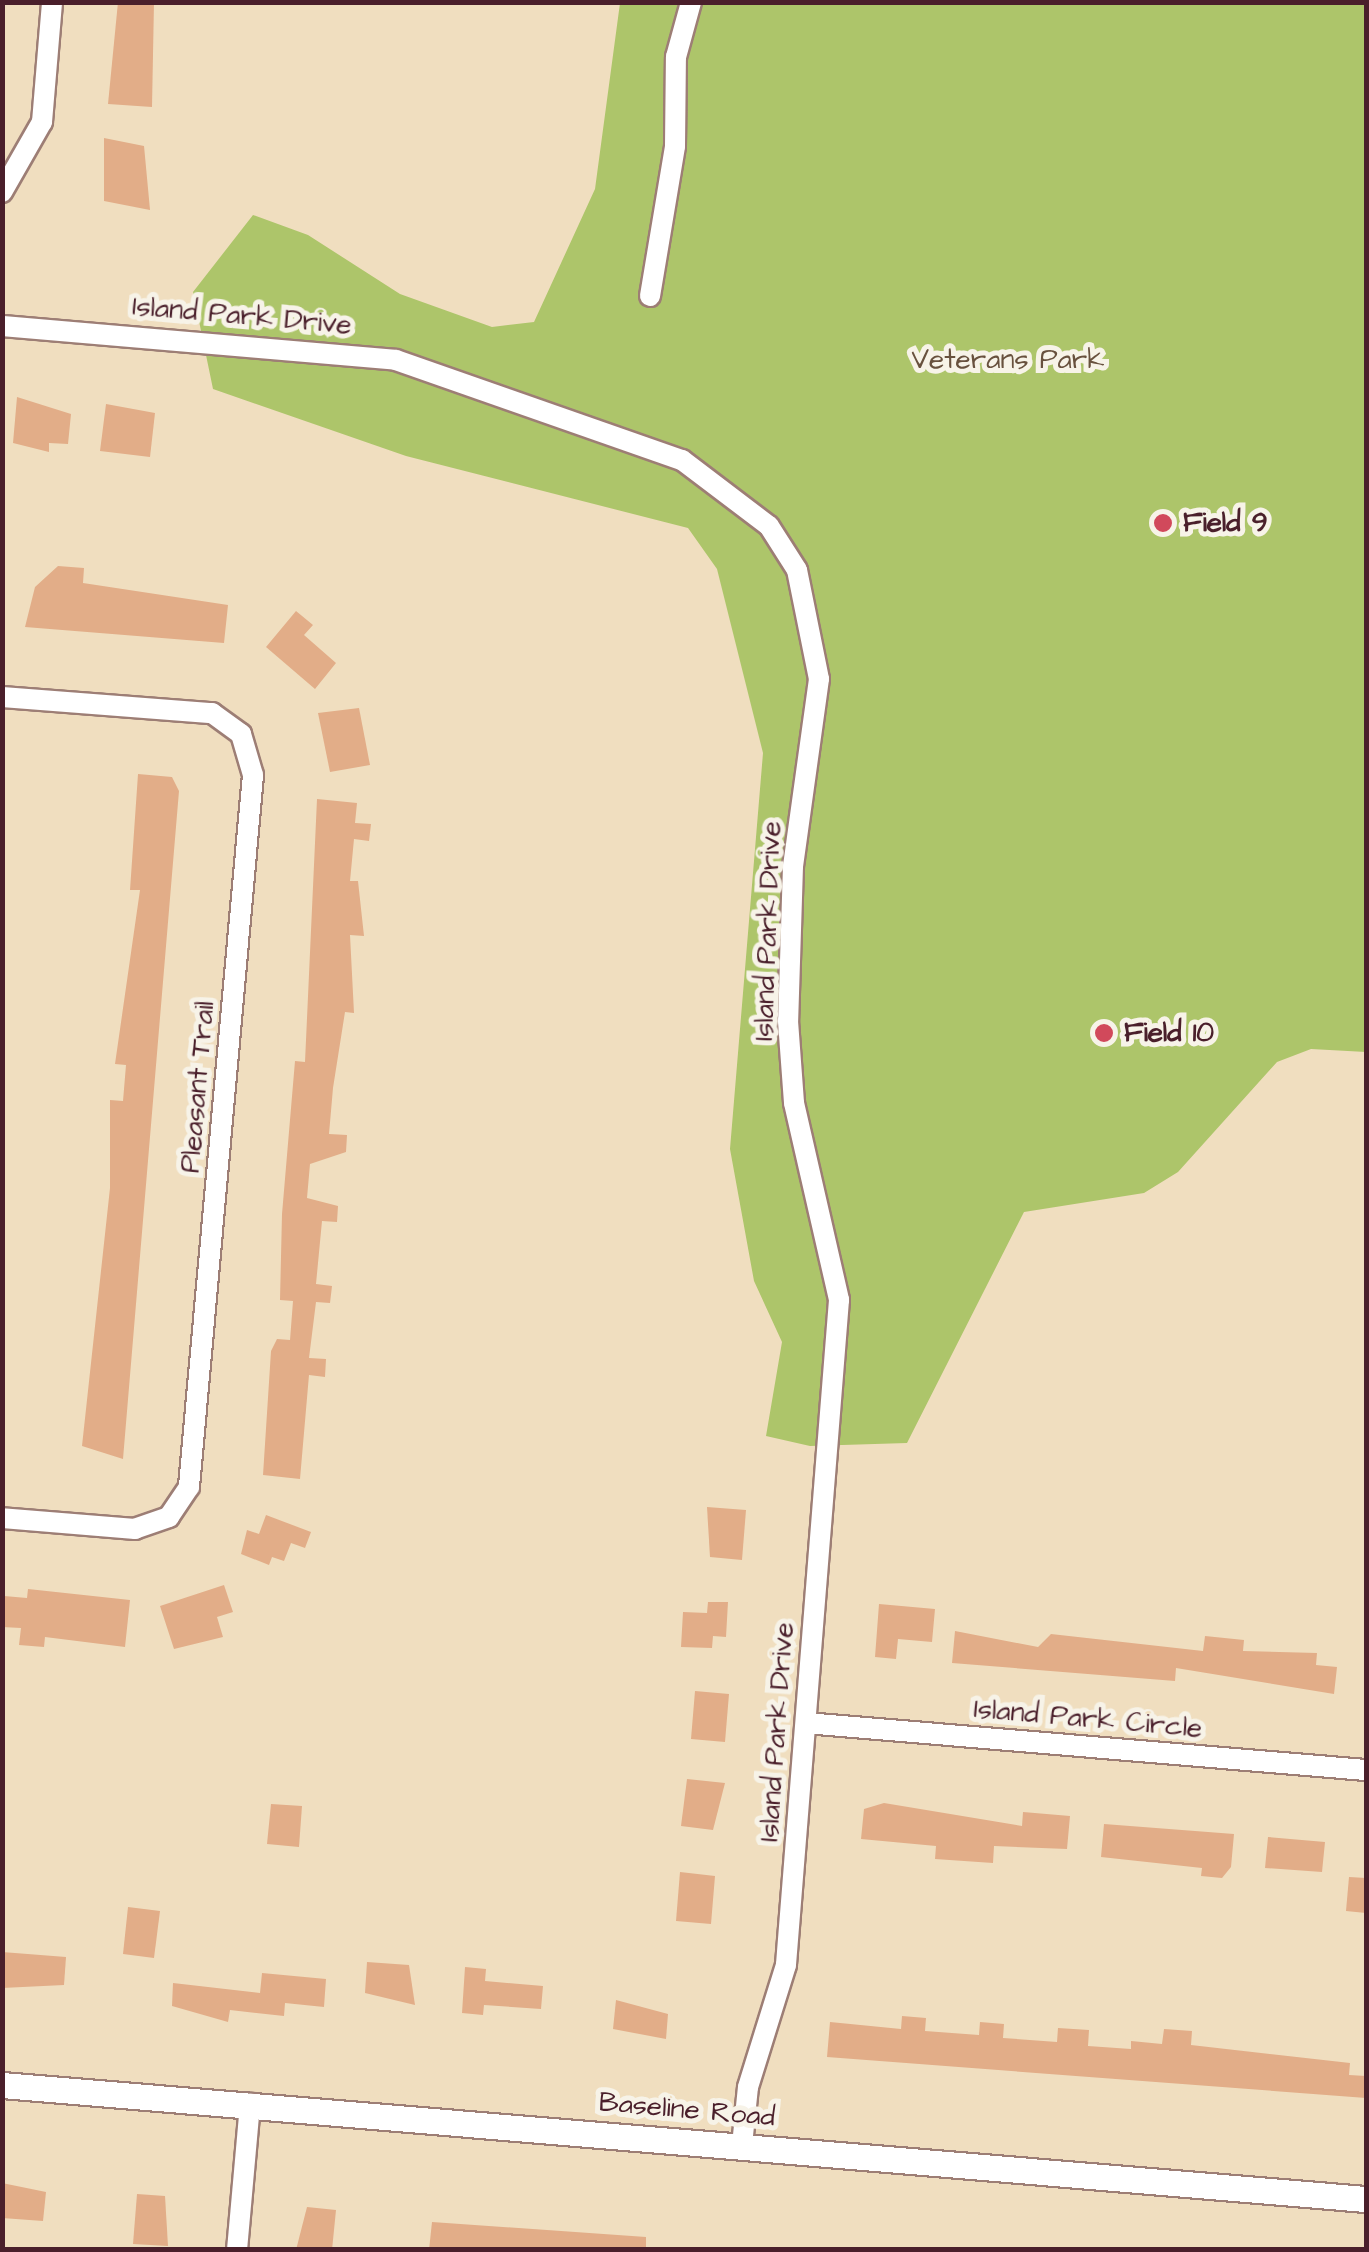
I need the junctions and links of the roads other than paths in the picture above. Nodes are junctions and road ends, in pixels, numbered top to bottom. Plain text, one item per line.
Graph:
1 (52, 2) edge
2 (691, 2) edge
3 (2, 192) edge
4 (650, 296) dead end
5 (2, 326) edge
6 (2, 696) edge
7 (2, 1518) edge
8 (806, 1723) junction
9 (1366, 1770) edge
10 (2, 2085) edge
11 (250, 2104) junction
12 (742, 2145) junction
13 (1366, 2199) edge
14 (237, 2250) edge

1 - 3 street
2 - 4 street
5 - 8 street, Island Park Drive
6 - 7 street, Pleasant Trail
8 - 9 street, Island Park Circle
8 - 12 street, Island Park Drive
10 - 11 street, Baseline Road
11 - 12 street, Baseline Road
11 - 14 street
12 - 13 street, Baseline Road

